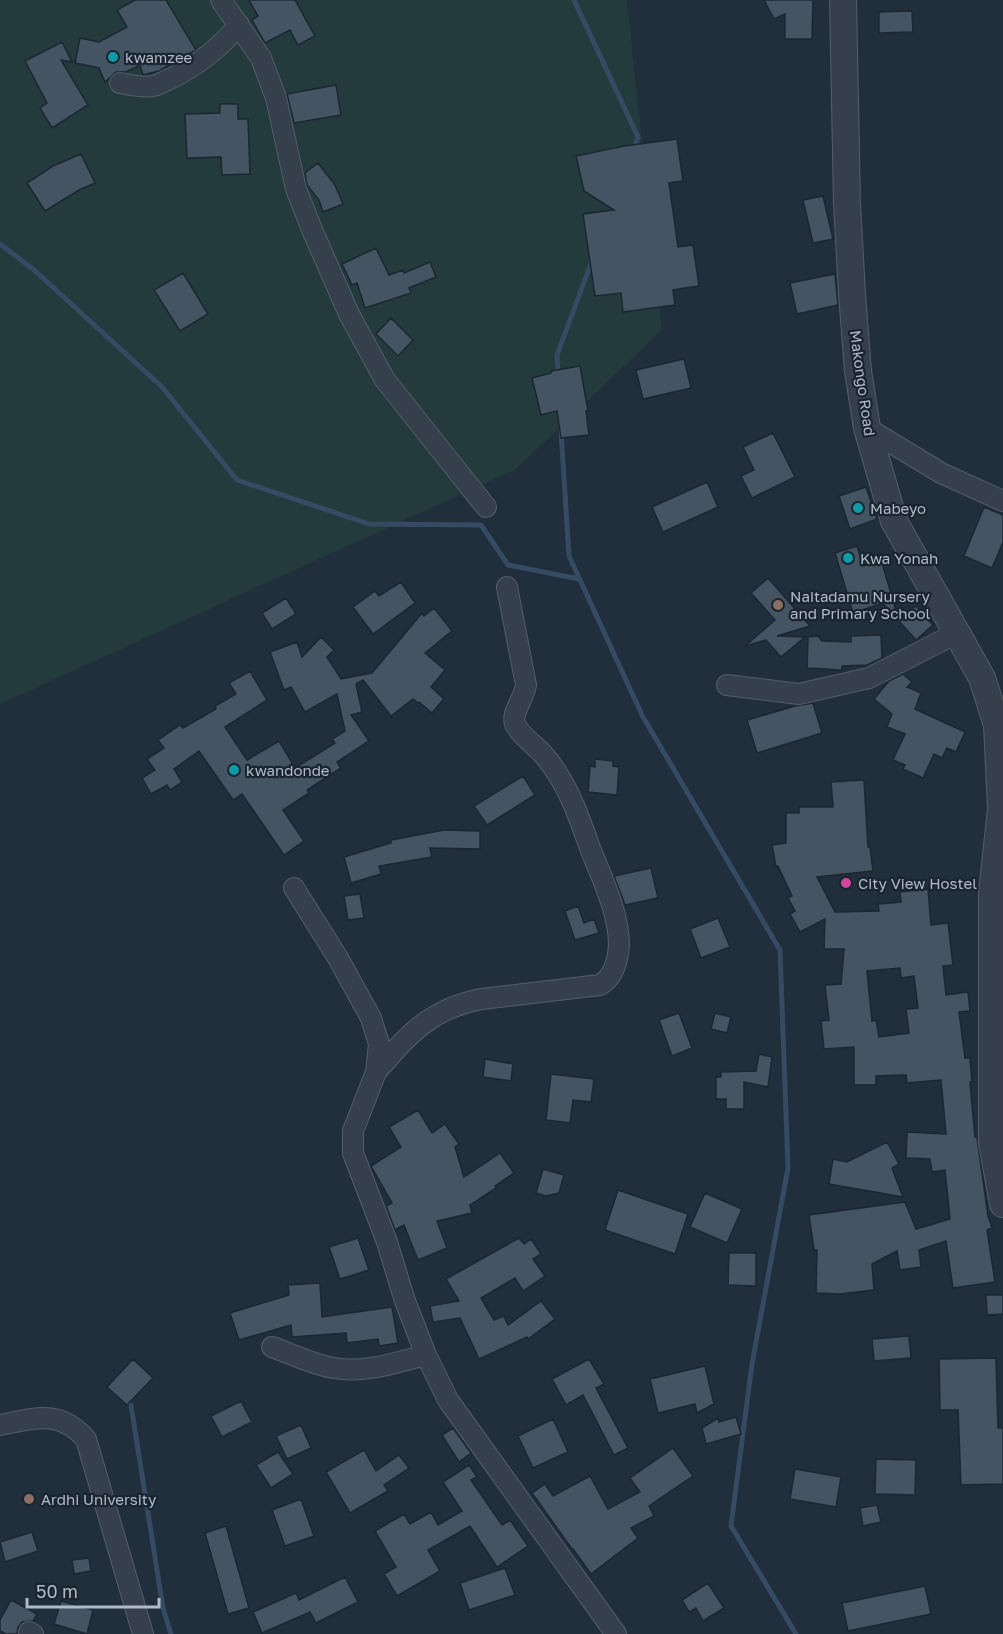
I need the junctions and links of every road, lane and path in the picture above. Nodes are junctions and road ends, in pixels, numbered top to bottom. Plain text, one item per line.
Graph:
1 (221, 0) edge
2 (843, 0) edge
3 (239, 25) junction
4 (120, 83) dead end
5 (867, 428) junction
6 (1003, 501) edge
7 (486, 507) dead end
8 (507, 587) dead end
9 (957, 633) junction
10 (727, 685) dead end
11 (294, 888) dead end
12 (376, 1072) junction
13 (1003, 1204) edge
14 (272, 1347) dead end
15 (426, 1355) junction
16 (0, 1425) edge
17 (143, 1634) edge
18 (616, 1634) edge

1 - 3 street
2 - 5 street, Makongo Road
3 - 4 street
3 - 7 street
5 - 6 street
5 - 9 street, Makongo Road
8 - 12 street
9 - 10 street
9 - 13 street, Makongo Road
11 - 12 street
12 - 15 street
14 - 15 street
15 - 18 street
16 - 17 street

